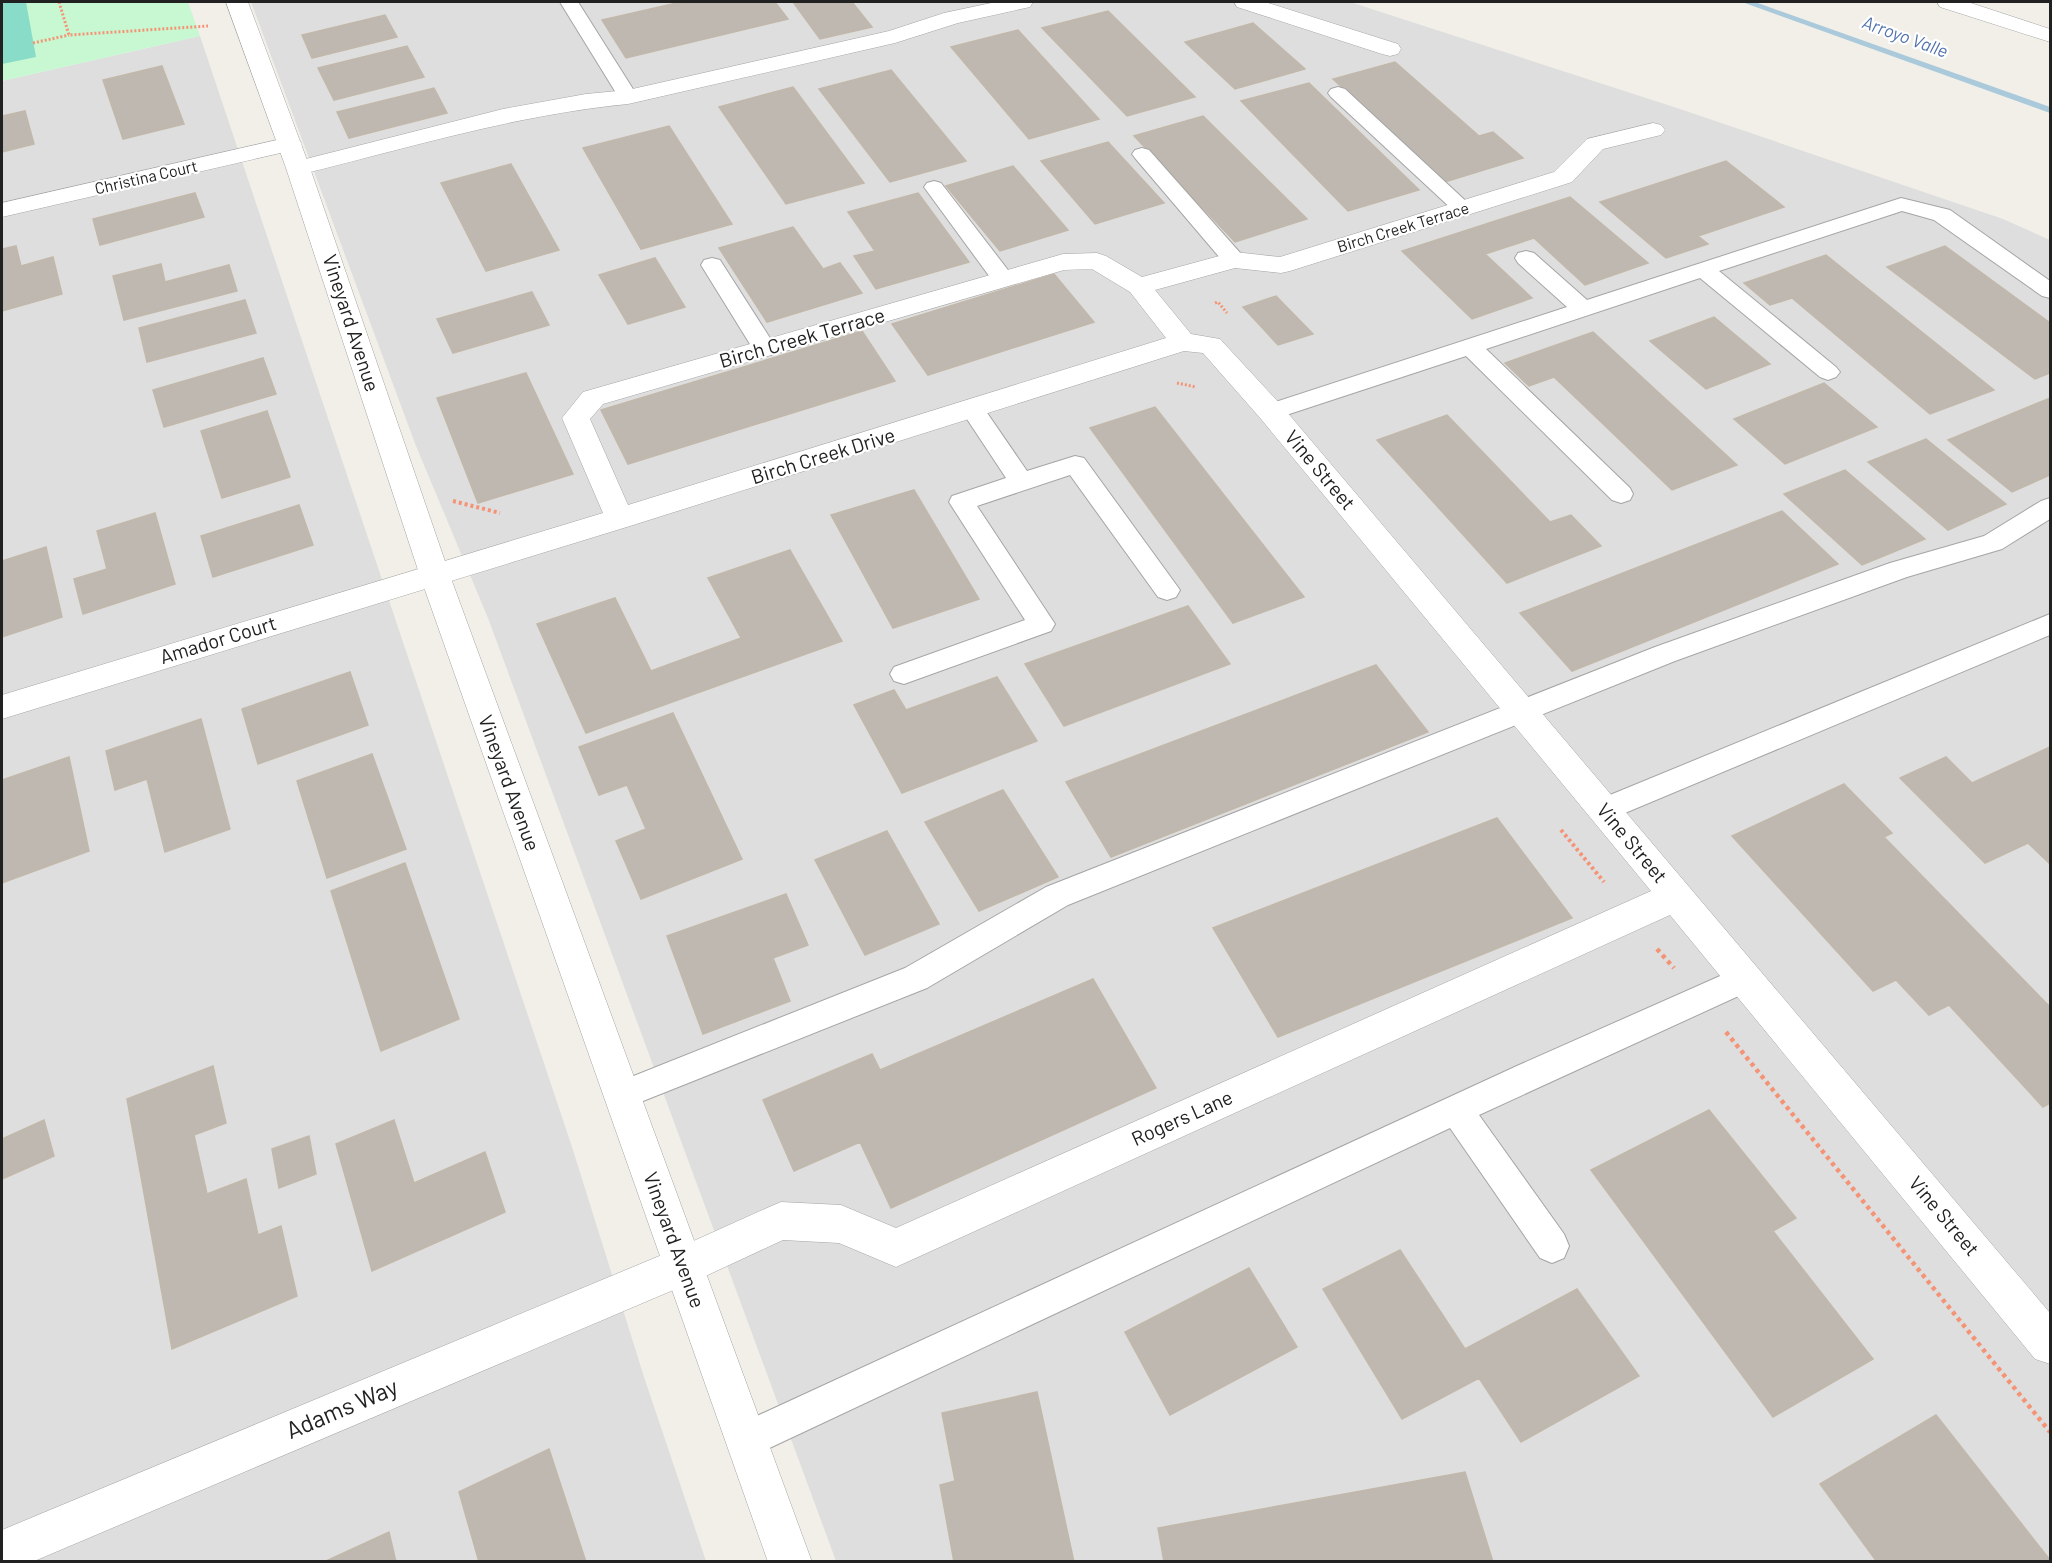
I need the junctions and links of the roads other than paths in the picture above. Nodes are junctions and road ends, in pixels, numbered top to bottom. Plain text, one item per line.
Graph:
1 (569, 2) edge
2 (1022, 2) edge
3 (1245, 2) edge
4 (1948, 2) edge
5 (1978, 6) edge
6 (241, 12) edge
7 (2050, 36) edge
8 (1390, 49) dead end
9 (1338, 93) dead end
10 (628, 97) junction
11 (1653, 130) dead end
12 (494, 141) dead end
13 (1142, 154) dead end
14 (429, 157) dead end
15 (297, 165) junction
16 (933, 187) dead end
17 (1462, 208) junction
18 (2, 210) edge
19 (1526, 258) dead end
20 (1234, 260) junction
21 (712, 265) dead end
22 (1703, 269) junction
23 (1003, 279) junction
24 (1139, 286) junction
25 (2050, 291) edge
26 (1583, 309) junction
27 (1197, 344) junction
28 (1470, 346) junction
29 (765, 349) junction
30 (1828, 372) dead end
31 (973, 410) junction
32 (1271, 412) junction
33 (1022, 482) junction
34 (1621, 495) dead end
35 (2050, 507) edge
36 (620, 519) junction
37 (434, 573) junction
38 (1167, 590) dead end
39 (2050, 624) edge
40 (904, 674) dead end
41 (2, 707) edge
42 (1521, 710) junction
43 (1603, 810) junction
44 (1676, 896) junction
45 (1745, 978) junction
46 (622, 1095) junction
47 (1456, 1110) junction
48 (1552, 1246) dead end
49 (683, 1266) junction
50 (2050, 1344) edge
51 (746, 1440) junction
52 (2, 1552) edge
53 (790, 1562) edge

1 - 10 lane
2 - 10 street
3 - 8 street
4 - 5 street
5 - 7 street
6 - 15 street, Vineyard Avenue
9 - 17 lane
10 - 12 street
10 - 15 street
11 - 17 street, Birch Creek Terrace
13 - 20 lane
14 - 15 street
15 - 18 street, Christina Court
15 - 37 street, Vineyard Avenue
16 - 23 lane
17 - 20 street, Birch Creek Terrace
19 - 26 lane
20 - 24 street, Birch Creek Terrace
21 - 29 lane
22 - 25 lane
22 - 26 lane
22 - 30 lane
23 - 24 street, Birch Creek Terrace
23 - 29 street, Birch Creek Terrace
24 - 27 street, Birch Creek Terrace
26 - 28 lane
27 - 31 street, Birch Creek Drive
27 - 32 street, Vine Street
28 - 32 lane
28 - 34 lane
29 - 36 street, Birch Creek Terrace
31 - 33 lane
31 - 36 street, Birch Creek Drive
32 - 42 street, Vine Street
33 - 38 lane
33 - 40 lane
35 - 42 lane
36 - 37 street, Birch Creek Drive
37 - 41 street, Amador Court
37 - 46 street, Vineyard Avenue
39 - 43 lane
42 - 43 street, Vine Street
42 - 46 lane
43 - 44 street, Vine Street
44 - 45 street, Vine Street
44 - 49 street, Rogers Lane
45 - 47 lane
45 - 50 street, Vine Street
46 - 49 street, Vineyard Avenue
47 - 48 lane
47 - 51 lane
49 - 51 street, Vineyard Avenue
49 - 52 street, Adams Way
51 - 53 street, Vineyard Avenue

